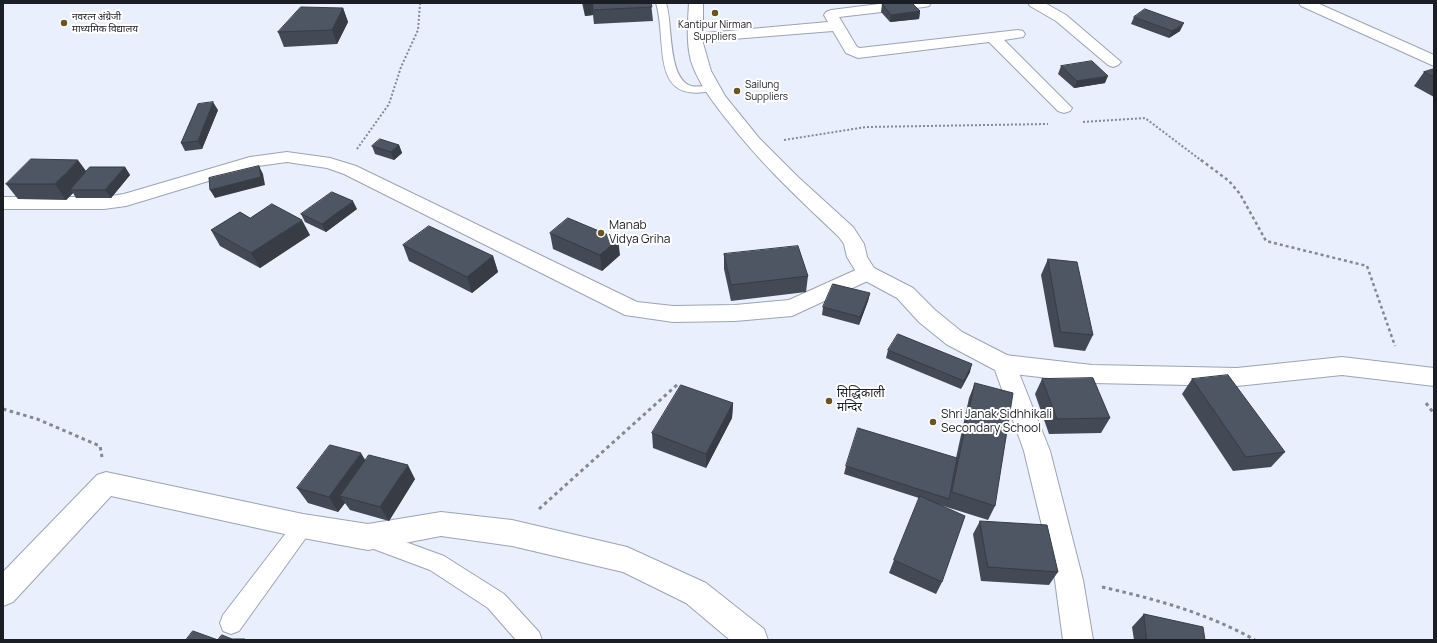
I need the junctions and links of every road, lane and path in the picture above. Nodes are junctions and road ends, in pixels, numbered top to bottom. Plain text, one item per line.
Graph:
1 (661, 3) edge
2 (696, 3) edge
3 (924, 3) edge
4 (1035, 3) edge
5 (1306, 3) edge
6 (420, 4) edge
7 (896, 4) edge
8 (837, 26) junction
9 (1018, 34) dead end
10 (993, 37) junction
11 (695, 38) junction
12 (1434, 61) edge
13 (1113, 62) dead end
14 (711, 88) junction
15 (1064, 108) dead end
16 (1078, 122) dead end
17 (1055, 124) dead end
18 (756, 145) junction
19 (350, 170) junction
20 (3, 203) edge
21 (867, 273) junction
22 (1005, 364) junction
23 (1404, 373) junction
24 (1434, 377) edge
25 (678, 384) dead end
26 (3, 409) edge
27 (106, 483) junction
28 (303, 526) junction
29 (512, 533) junction
30 (368, 538) junction
31 (1069, 580) junction
32 (3, 592) edge
33 (231, 623) dead end
34 (531, 640) edge
35 (753, 640) edge
36 (1078, 640) edge
37 (1255, 640) edge

1 - 14 lane
2 - 11 street
3 - 7 street
4 - 13 street
5 - 12 street
6 - 19 path
7 - 8 street
8 - 10 street
8 - 11 street
9 - 10 street
10 - 15 street
11 - 14 street
14 - 18 street
16 - 23 path
17 - 18 path
18 - 21 street
19 - 20 street
19 - 21 street
21 - 22 street
22 - 23 street
22 - 31 street
23 - 24 street
25 - 29 path
26 - 27 path
27 - 28 street
27 - 32 street
28 - 30 street
28 - 33 lane
29 - 30 street
29 - 35 street
30 - 34 lane
31 - 36 street
31 - 37 path

